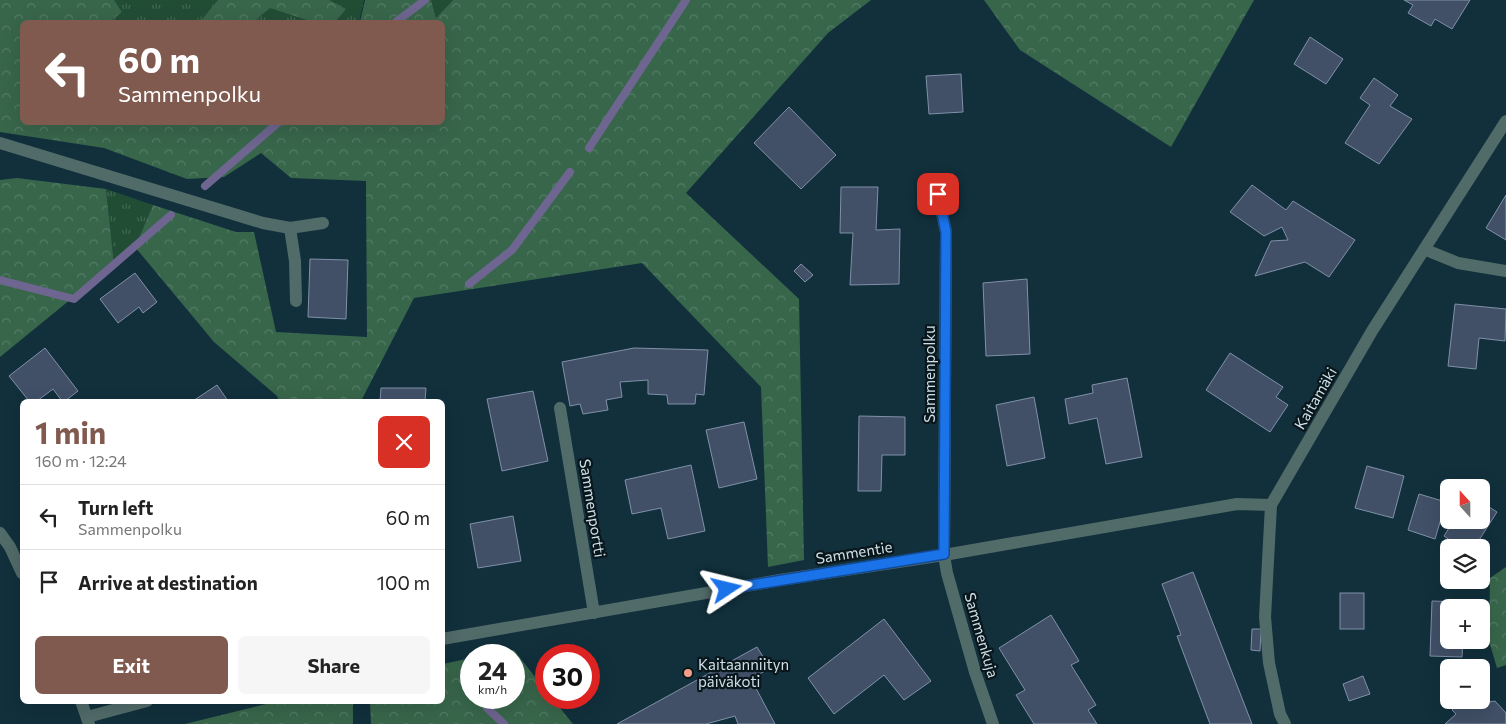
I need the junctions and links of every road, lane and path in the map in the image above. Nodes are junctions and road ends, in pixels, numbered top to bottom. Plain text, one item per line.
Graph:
1 (1506, 121) edge
2 (0, 143) edge
3 (938, 194) dead end
4 (323, 223) dead end
5 (290, 228) junction
6 (1426, 250) junction
7 (1506, 271) edge
8 (296, 301) dead end
9 (560, 408) dead end
10 (1271, 505) junction
11 (0, 533) edge
12 (944, 554) junction
13 (20, 569) edge
14 (594, 613) junction
15 (445, 638) edge
16 (82, 704) edge
17 (138, 704) edge
18 (88, 720) edge
19 (993, 724) edge
20 (1284, 724) edge

1 - 6 street, Kaitamäki
2 - 5 street
3 - 12 street, Sammenpolku
4 - 5 street
5 - 8 street
6 - 7 street
6 - 10 street, Kaitamäki
9 - 14 street, Sammenportti
10 - 12 street, Sammentie
10 - 20 street, Kaitamäki
11 - 13 street
12 - 14 street, Sammentie
12 - 19 street, Sammenkuja
14 - 15 street, Sammentie
16 - 18 street
17 - 18 street

